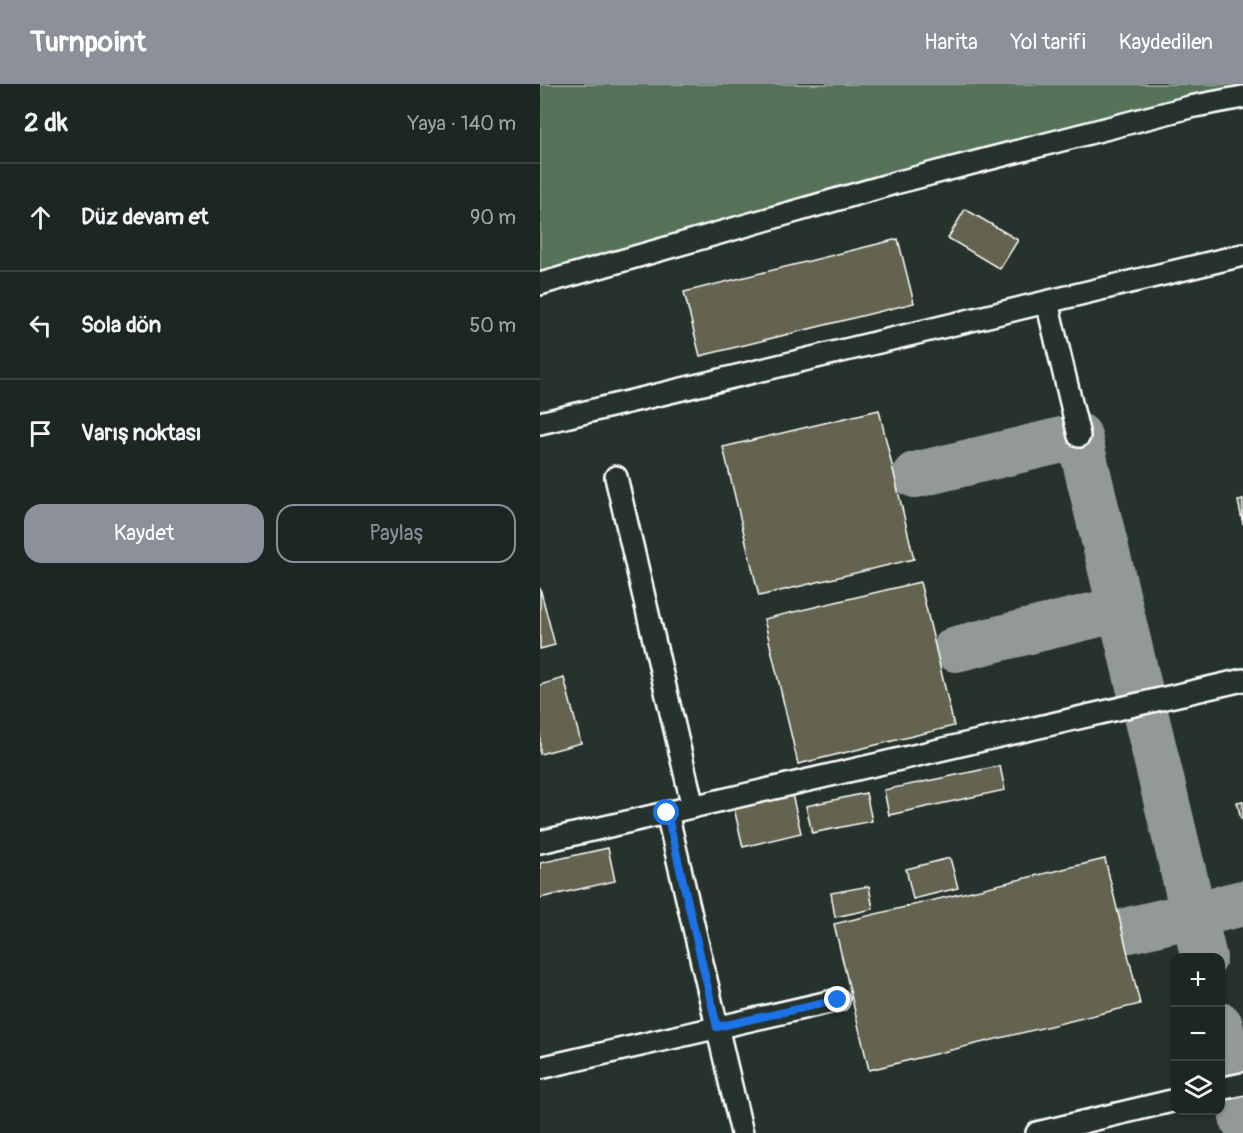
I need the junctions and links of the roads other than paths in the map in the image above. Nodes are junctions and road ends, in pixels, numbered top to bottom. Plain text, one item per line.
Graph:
1 (1243, 97) edge
2 (1243, 255) edge
3 (540, 284) edge
4 (1047, 302) junction
5 (540, 423) edge
6 (1079, 436) dead end
7 (616, 477) dead end
8 (1243, 680) edge
9 (693, 807) junction
10 (667, 813) junction
11 (540, 842) edge
12 (838, 1000) dead end
13 (717, 1027) junction
14 (540, 1068) edge
15 (1243, 1084) edge
16 (1225, 1088) edge
17 (1171, 1101) edge
18 (742, 1133) edge
19 (1037, 1133) edge

1 - 3 lane
2 - 4 lane
4 - 5 lane
4 - 6 lane
7 - 9 lane
8 - 9 lane
9 - 10 lane
10 - 11 lane
10 - 13 lane
12 - 13 lane
13 - 14 lane
13 - 18 lane
15 - 16 lane
17 - 19 lane

